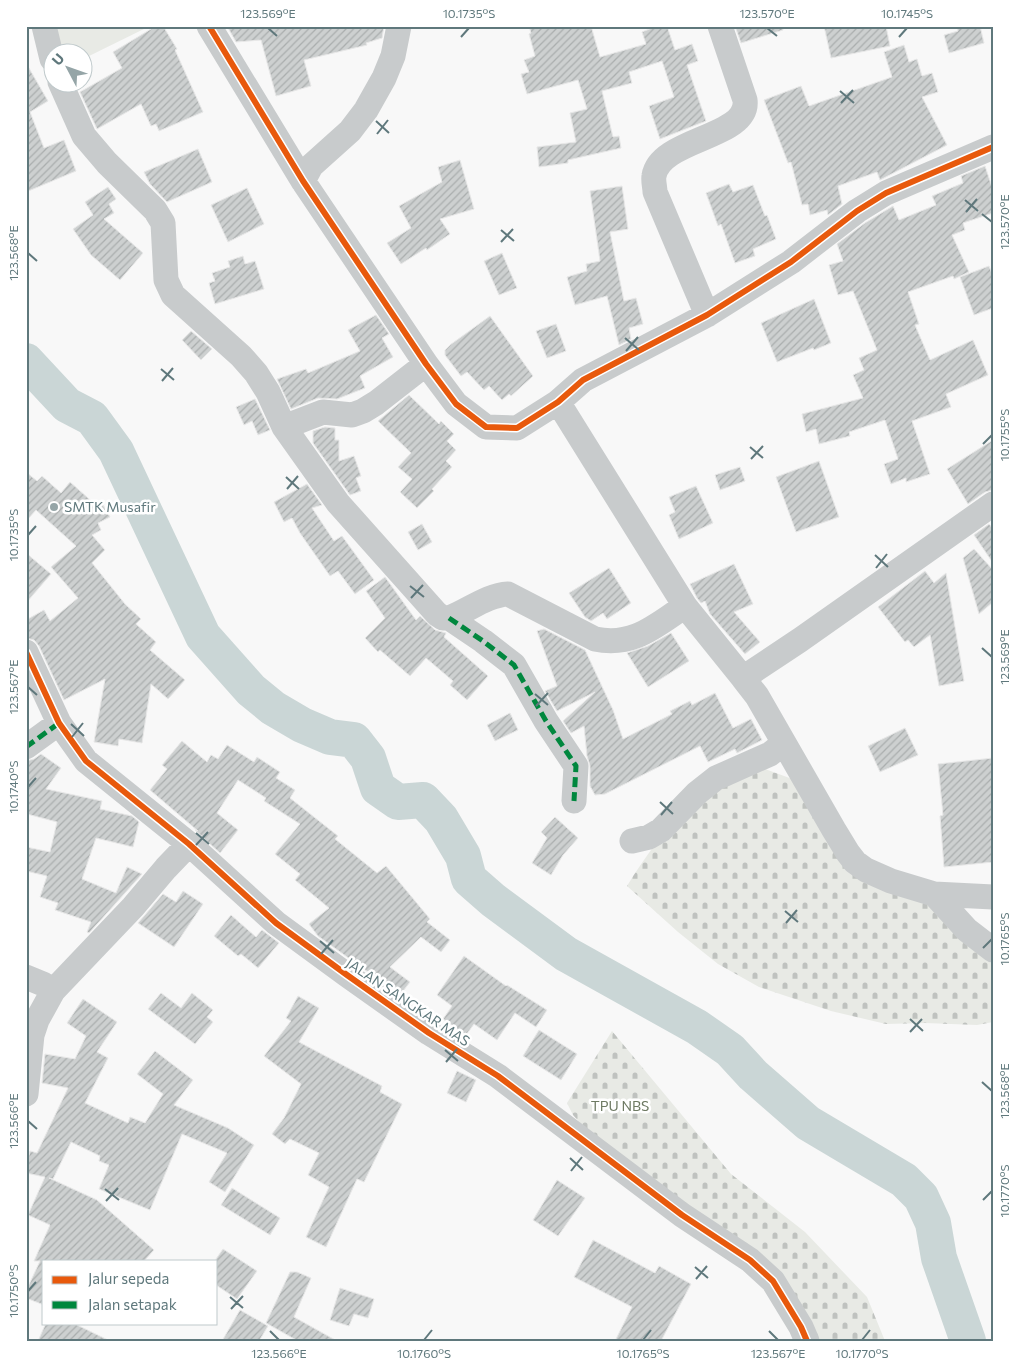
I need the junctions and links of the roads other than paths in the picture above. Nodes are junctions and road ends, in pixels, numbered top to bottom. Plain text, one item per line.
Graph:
1 (44, 26) edge
2 (209, 26) edge
3 (399, 26) edge
4 (720, 26) edge
5 (48, 42) edge
6 (64, 92) edge
7 (993, 147) edge
8 (303, 181) junction
9 (707, 315) junction
10 (426, 364) junction
11 (558, 402) junction
12 (284, 427) junction
13 (992, 505) edge
14 (685, 606) junction
15 (449, 618) junction
16 (26, 652) edge
17 (744, 678) junction
18 (59, 723) junction
19 (784, 743) junction
20 (26, 747) edge
21 (574, 801) dead end
22 (632, 842) dead end
23 (189, 844) junction
24 (934, 894) junction
25 (993, 897) edge
26 (993, 950) edge
27 (26, 977) edge
28 (53, 991) junction
29 (26, 1094) edge
30 (807, 1341) edge

1 - 5 street
2 - 8 street
3 - 8 street
4 - 9 street
6 - 12 street
7 - 9 street
8 - 10 street
9 - 11 street
10 - 11 street
10 - 12 street
11 - 14 street
12 - 15 street
13 - 17 street
14 - 15 street
14 - 17 street
15 - 21 street
16 - 18 street, JALAN SANGKAR MAS
17 - 19 street
18 - 20 street
18 - 23 street, JALAN SANGKAR MAS
19 - 22 street
19 - 24 street
23 - 28 street
23 - 30 street, JALAN SANGKAR MAS
24 - 25 street
24 - 26 street
27 - 28 street
28 - 29 street

